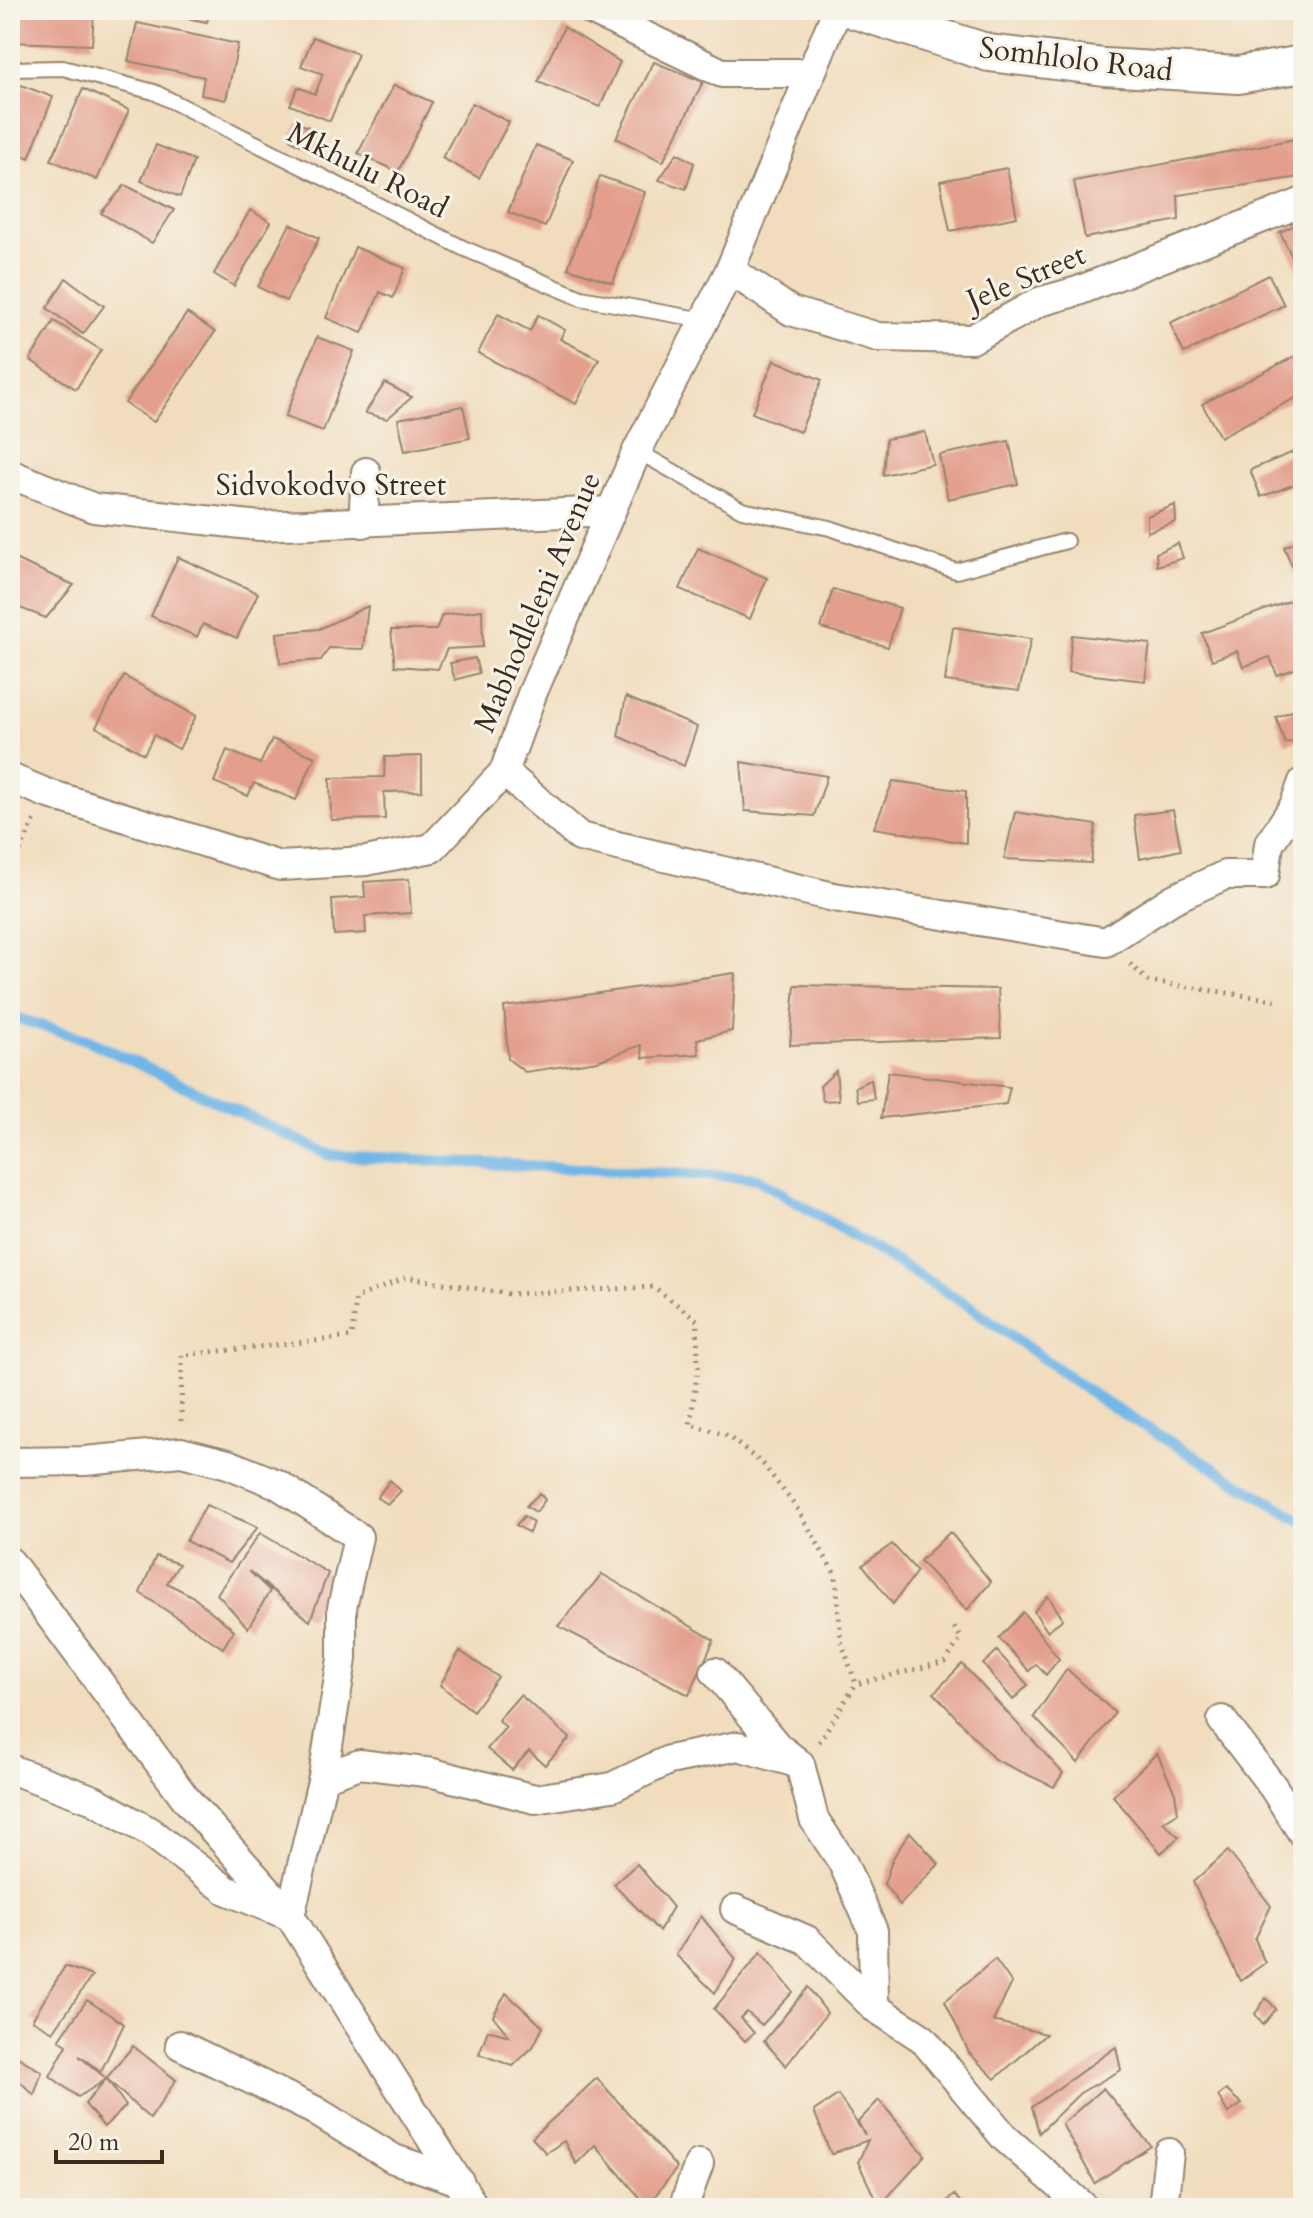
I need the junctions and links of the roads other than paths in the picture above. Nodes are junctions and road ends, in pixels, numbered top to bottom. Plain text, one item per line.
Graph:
1 (591, 10) edge
2 (837, 10) edge
3 (854, 10) edge
4 (1303, 64) edge
5 (10, 69) edge
6 (810, 73) junction
7 (1303, 202) edge
8 (730, 270) junction
9 (704, 320) junction
10 (637, 451) junction
11 (366, 472) dead end
12 (10, 474) edge
13 (611, 511) junction
14 (363, 523) junction
15 (1066, 541) dead end
16 (504, 772) junction
17 (10, 778) edge
18 (1303, 782) edge
19 (10, 1462) edge
20 (10, 1562) edge
21 (715, 1672) dead end
22 (1222, 1720) dead end
23 (800, 1764) junction
24 (10, 1769) edge
25 (323, 1777) junction
26 (1303, 1834) edge
27 (735, 1909) dead end
28 (290, 1916) junction
29 (874, 2007) junction
30 (180, 2045) dead end
31 (1169, 2153) dead end
32 (699, 2164) dead end
33 (459, 2181) junction
34 (475, 2208) edge
35 (683, 2208) edge
36 (1085, 2208) edge
37 (1163, 2208) edge

1 - 6 street
2 - 6 street, Mabhodleleni Avenue
3 - 4 street, Somhlolo Road
5 - 9 lane, Mkhulu Road
6 - 8 street, Mabhodleleni Avenue
7 - 8 street, Jele Street
8 - 9 street, Mabhodleleni Avenue
9 - 10 street, Mabhodleleni Avenue
10 - 13 street, Mabhodleleni Avenue
10 - 15 lane
11 - 14 street
12 - 14 street, Sidvokodvo Street
13 - 14 street, Sidvokodvo Street
13 - 16 street, Mabhodleleni Avenue
16 - 17 street
16 - 18 street, Mabhodleleni Avenue
19 - 25 street
20 - 28 street
21 - 23 street
22 - 26 street
23 - 25 street
23 - 29 street
24 - 28 street
25 - 28 street
27 - 29 street
28 - 33 street
29 - 36 street
30 - 33 street
31 - 37 street
32 - 35 street
33 - 34 street

